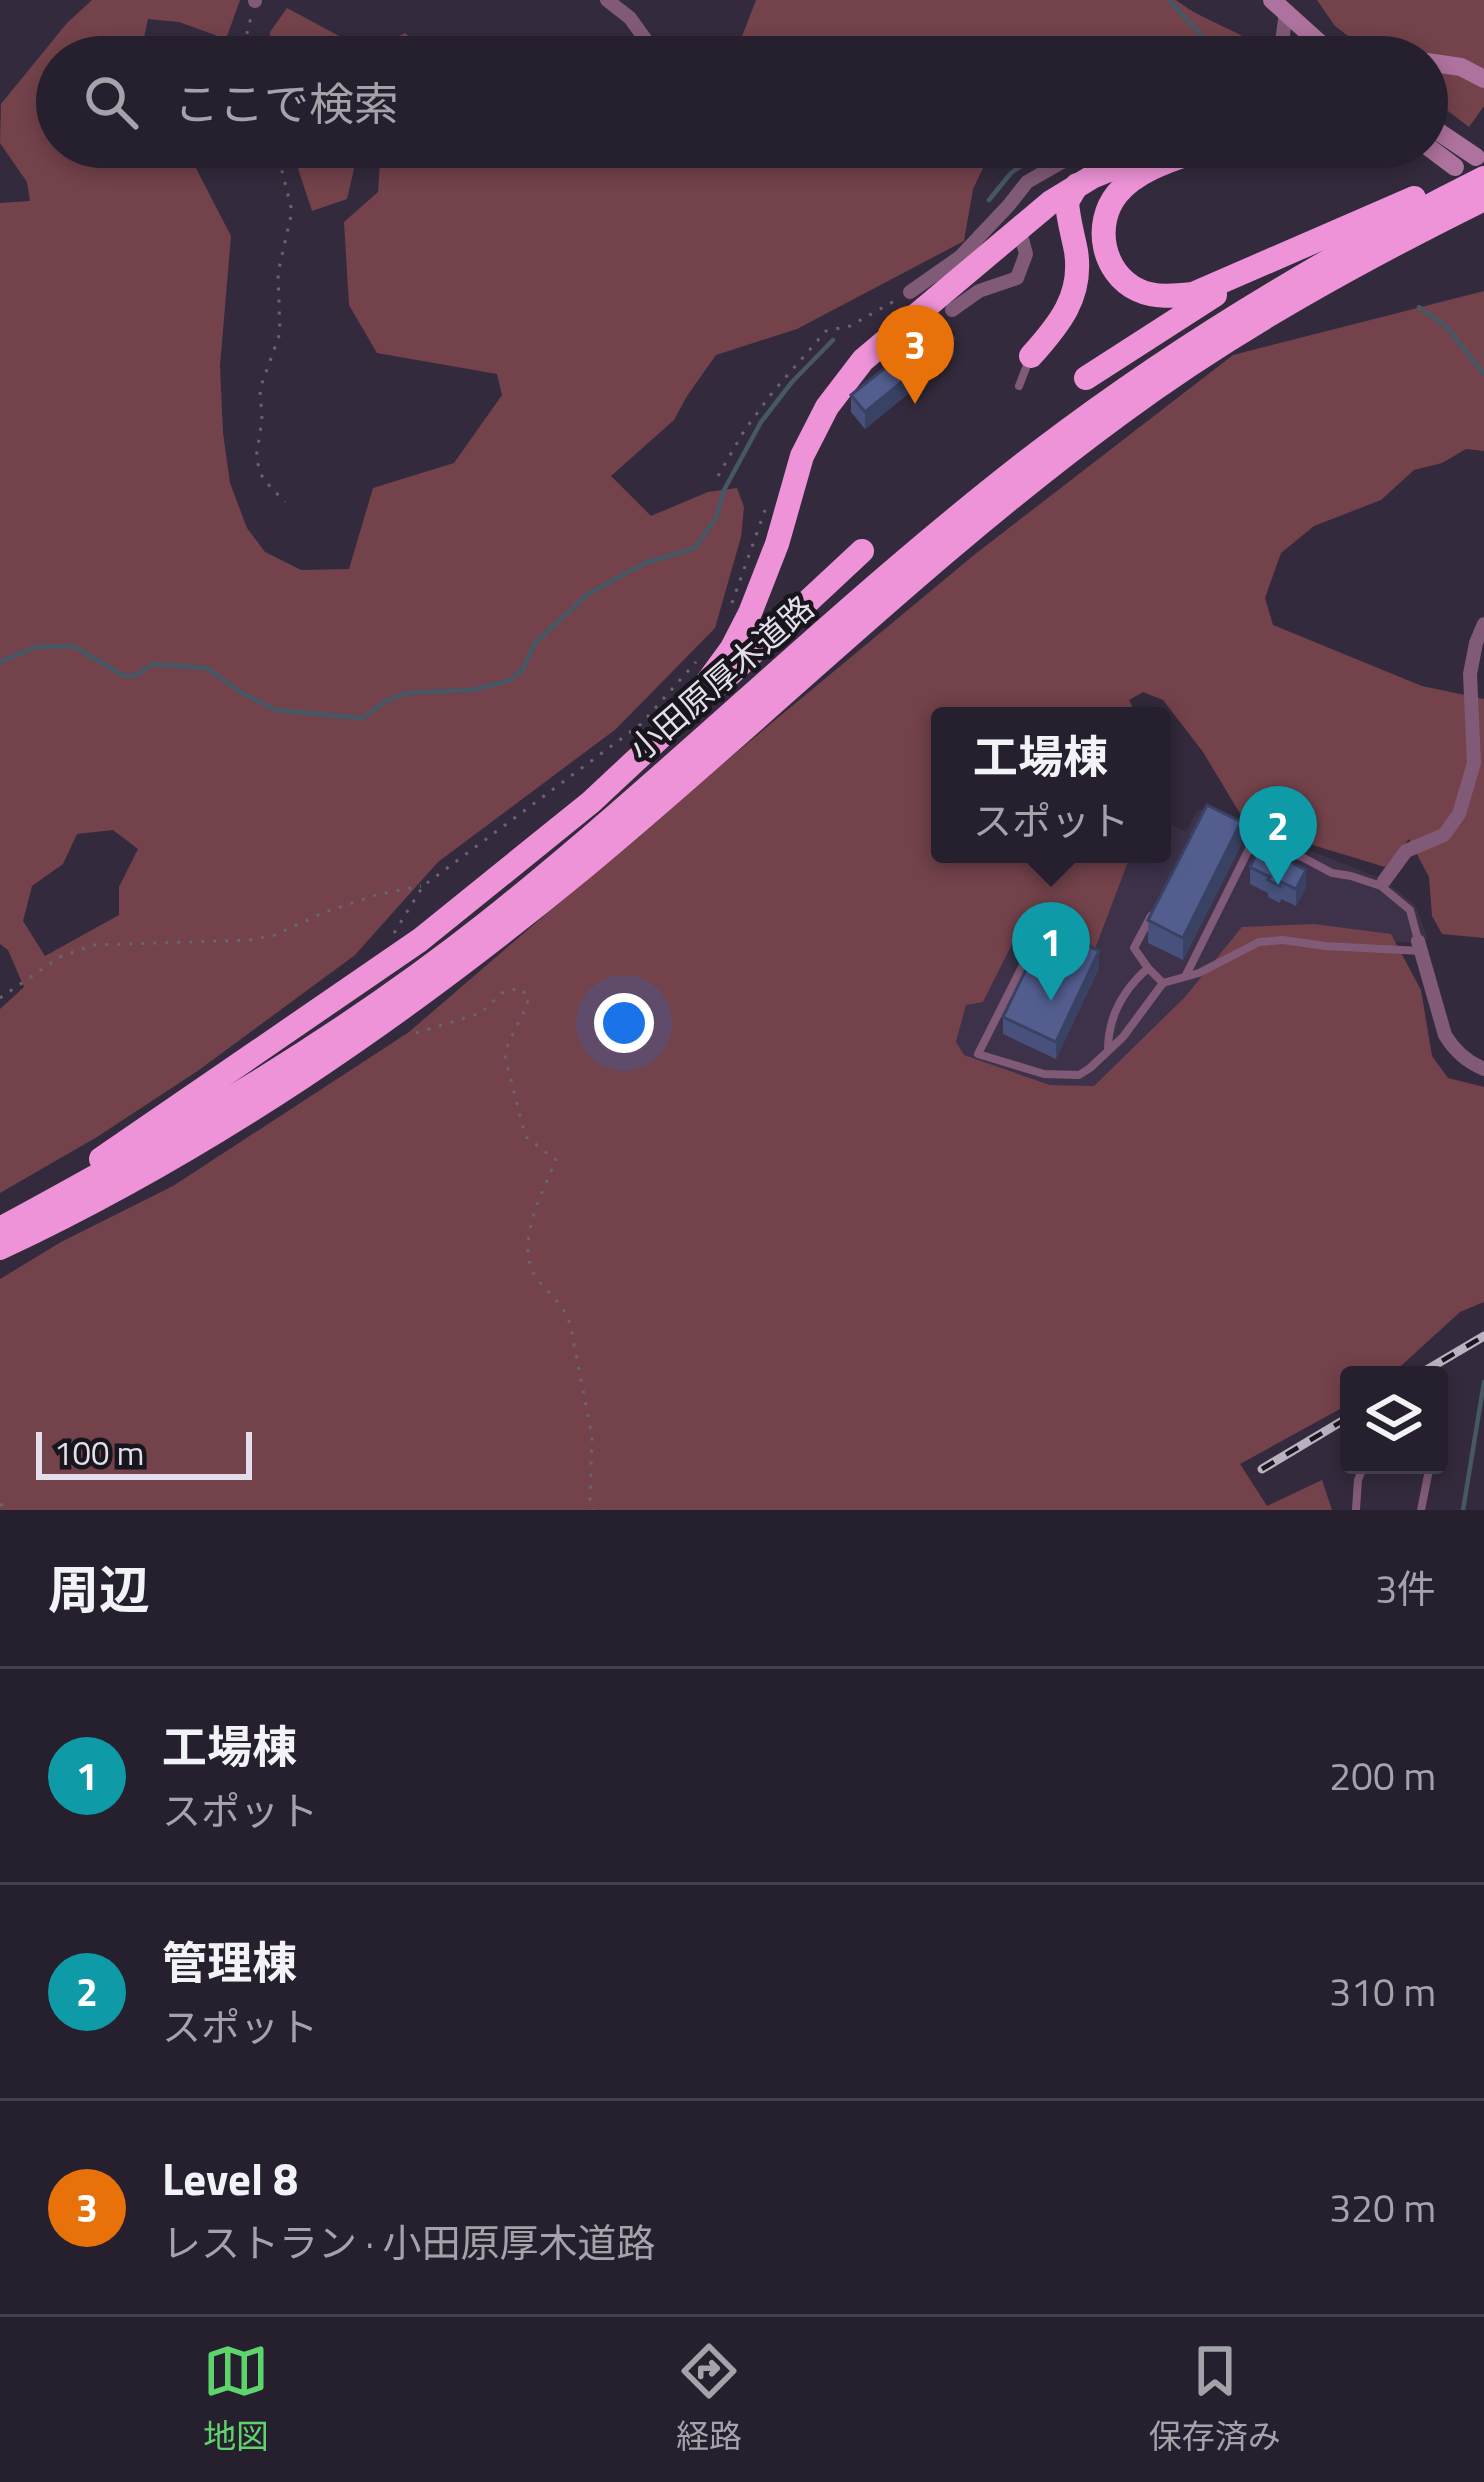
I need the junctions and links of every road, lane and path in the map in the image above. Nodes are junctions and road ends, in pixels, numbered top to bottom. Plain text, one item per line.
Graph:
1 (607, 0) edge
2 (255, 1) edge
3 (1279, 6) edge
4 (246, 36) edge
5 (643, 36) edge
6 (1280, 36) edge
7 (1312, 36) edge
8 (1448, 65) edge
9 (1484, 79) edge
10 (1448, 147) edge
11 (1448, 162) edge
12 (1455, 167) dead end
13 (281, 168) edge
14 (1052, 168) edge
15 (1117, 168) edge
16 (1154, 168) edge
17 (1482, 184) edge
18 (1077, 185) junction
19 (1317, 238) junction
20 (1022, 239) dead end
21 (910, 292) joint
22 (952, 310) dead end
23 (1030, 356) joint
24 (1086, 378) dead end
25 (1019, 386) dead end
26 (718, 476) dead end
27 (285, 502) dead end
28 (769, 502) dead end
29 (862, 551) dead end
30 (731, 605) dead end
31 (1484, 624) edge
32 (697, 662) dead end
33 (681, 718) junction
34 (1220, 822) edge
35 (1253, 841) junction
36 (1383, 883) junction
37 (423, 886) junction
38 (1154, 909) edge
39 (382, 943) dead end
40 (1420, 946) junction
41 (1026, 959) edge
42 (1148, 968) junction
43 (1186, 977) junction
44 (1163, 983) junction
45 (0, 998) edge
46 (416, 1033) dead end
47 (1108, 1051) junction
48 (1484, 1069) edge
49 (0, 1228) edge
50 (0, 1248) edge
51 (1360, 1474) edge
52 (1428, 1474) edge
53 (0, 1504) edge
54 (8, 1510) edge
55 (592, 1510) edge
56 (1356, 1510) edge
57 (1421, 1510) edge

1 - 5 street
2 - 4 path
3 - 6 street
3 - 7 street
8 - 9 street
10 - 17 street
11 - 12 street
13 - 27 path
14 - 21 street
15 - 18 highway
16 - 19 highway
17 - 19 highway
17 - 49 highway, 小田原厚木道路
17 - 50 highway, 小田原厚木道路
18 - 23 highway
18 - 33 highway
19 - 24 highway
20 - 22 street
21 - 26 path
23 - 25 lane
28 - 30 path
29 - 33 highway
31 - 36 street
32 - 37 path
33 - 49 highway
34 - 35 lane
35 - 36 lane
35 - 43 lane
36 - 40 lane
37 - 39 path
37 - 45 path
38 - 42 lane
40 - 43 lane
40 - 48 street
41 - 47 lane
42 - 44 lane
42 - 47 lane
43 - 44 lane
44 - 47 lane
46 - 55 path
51 - 56 lane
52 - 57 lane
53 - 54 path

